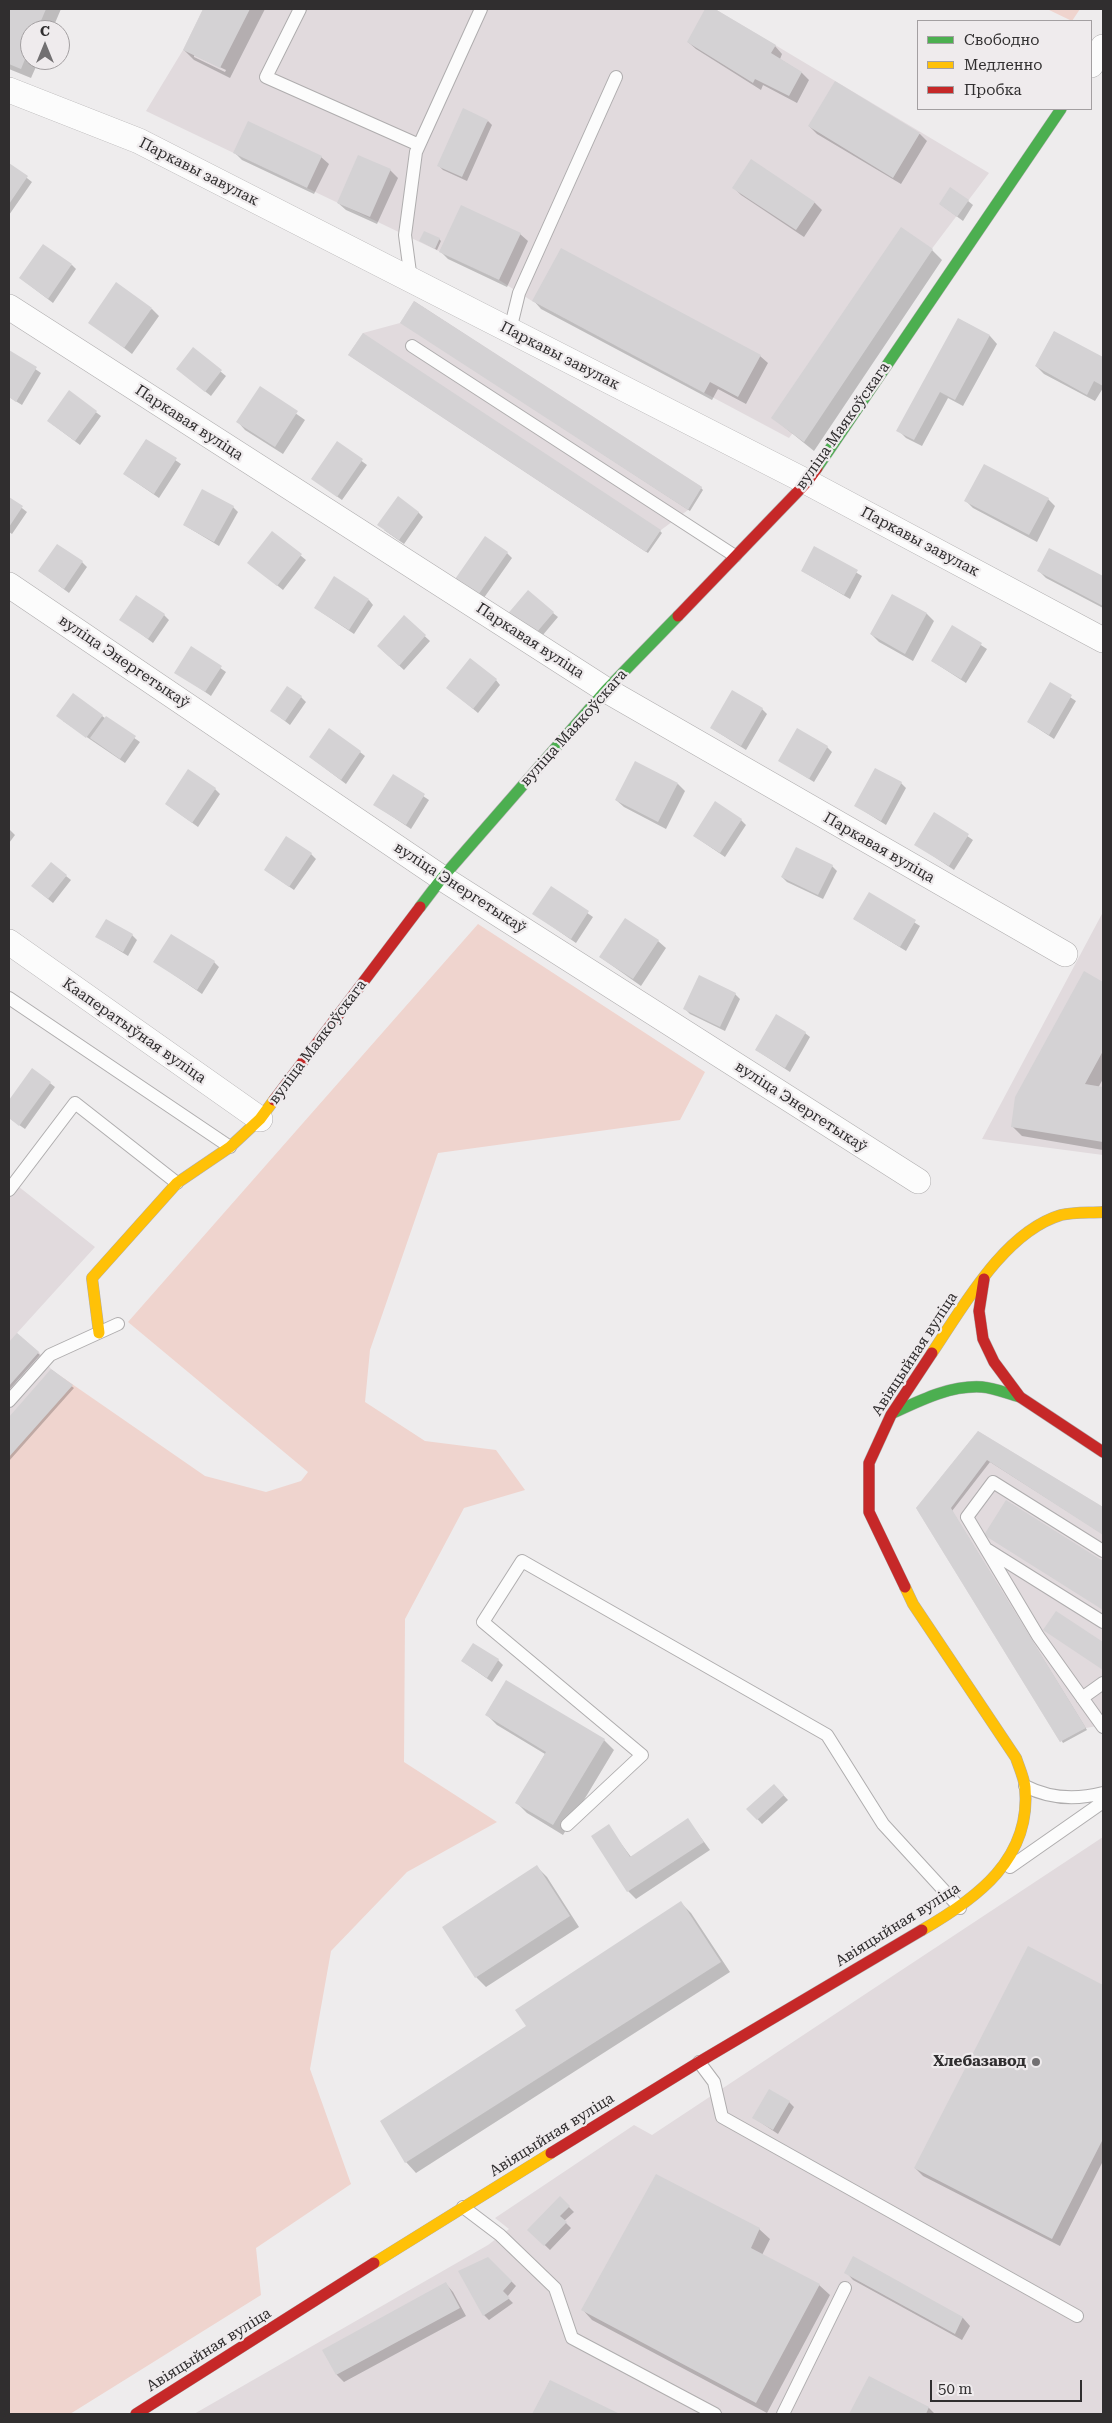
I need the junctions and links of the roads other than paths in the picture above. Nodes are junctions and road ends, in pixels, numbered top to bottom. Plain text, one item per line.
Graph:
1 (300, 9) edge
2 (481, 9) edge
3 (1103, 47) edge
4 (1092, 64) edge
5 (616, 77) dead end
6 (9, 90) edge
7 (1060, 110) edge
8 (419, 145) junction
9 (411, 280) junction
10 (9, 307) edge
11 (510, 330) junction
12 (412, 346) dead end
13 (806, 482) junction
14 (735, 556) junction
15 (9, 585) edge
16 (1103, 640) edge
17 (606, 690) junction
18 (442, 878) junction
19 (9, 942) edge
20 (1065, 954) dead end
21 (9, 998) edge
22 (260, 1120) junction
23 (230, 1147) junction
24 (918, 1182) dead end
25 (177, 1183) junction
26 (9, 1190) edge
27 (1103, 1212) edge
28 (985, 1273) junction
29 (118, 1324) dead end
30 (99, 1333) junction
31 (1020, 1397) junction
32 (9, 1401) edge
33 (891, 1415) junction
34 (1103, 1452) edge
35 (985, 1549) junction
36 (1103, 1550) edge
37 (1103, 1622) edge
38 (1103, 1684) edge
39 (1082, 1698) junction
40 (1103, 1727) edge
41 (1025, 1786) junction
42 (1103, 1793) edge
43 (1103, 1802) edge
44 (567, 1826) dead end
45 (997, 1876) junction
46 (960, 1908) junction
47 (699, 2062) junction
48 (463, 2207) junction
49 (845, 2288) dead end
50 (1077, 2316) dead end
51 (136, 2414) edge
52 (715, 2414) edge
53 (783, 2414) edge

1 - 8 lane
2 - 8 lane
3 - 4 street
5 - 11 lane
6 - 9 street, Паркавы завулак
7 - 13 main road, вуліца Маякоўскага
8 - 9 lane
9 - 11 street, Паркавы завулак
10 - 17 street, Паркавая вуліца
11 - 13 street, Паркавы завулак
12 - 14 lane
13 - 14 main road, вуліца Маякоўскага
13 - 16 street, Паркавы завулак
14 - 17 main road, вуліца Маякоўскага
15 - 18 street, вуліца Энергетыкаў
17 - 18 main road, вуліца Маякоўскага
17 - 20 street, Паркавая вуліца
18 - 22 main road, вуліца Маякоўскага
18 - 24 street, вуліца Энергетыкаў
19 - 22 street, Кааператыўная вуліца
21 - 23 lane
22 - 23 main road, вуліца Маякоўскага
23 - 25 main road, вуліца Маякоўскага
25 - 26 lane
25 - 30 main road, вуліца Маякоўскага
27 - 28 main road, Авіяцыйная вуліца
28 - 31 main road
28 - 33 main road, Авіяцыйная вуліца
29 - 30 lane
30 - 32 lane
31 - 33 main road
31 - 34 main road
33 - 41 main road, Авіяцыйная вуліца
35 - 36 lane
35 - 37 lane
35 - 39 lane
38 - 39 lane
39 - 40 lane
41 - 42 lane
41 - 45 main road, Авіяцыйная вуліца
43 - 45 lane
44 - 46 lane
45 - 46 main road, Авіяцыйная вуліца
46 - 47 main road, Авіяцыйная вуліца
47 - 48 main road, Авіяцыйная вуліца
47 - 50 lane
48 - 51 main road, Авіяцыйная вуліца
48 - 52 lane
49 - 53 lane

